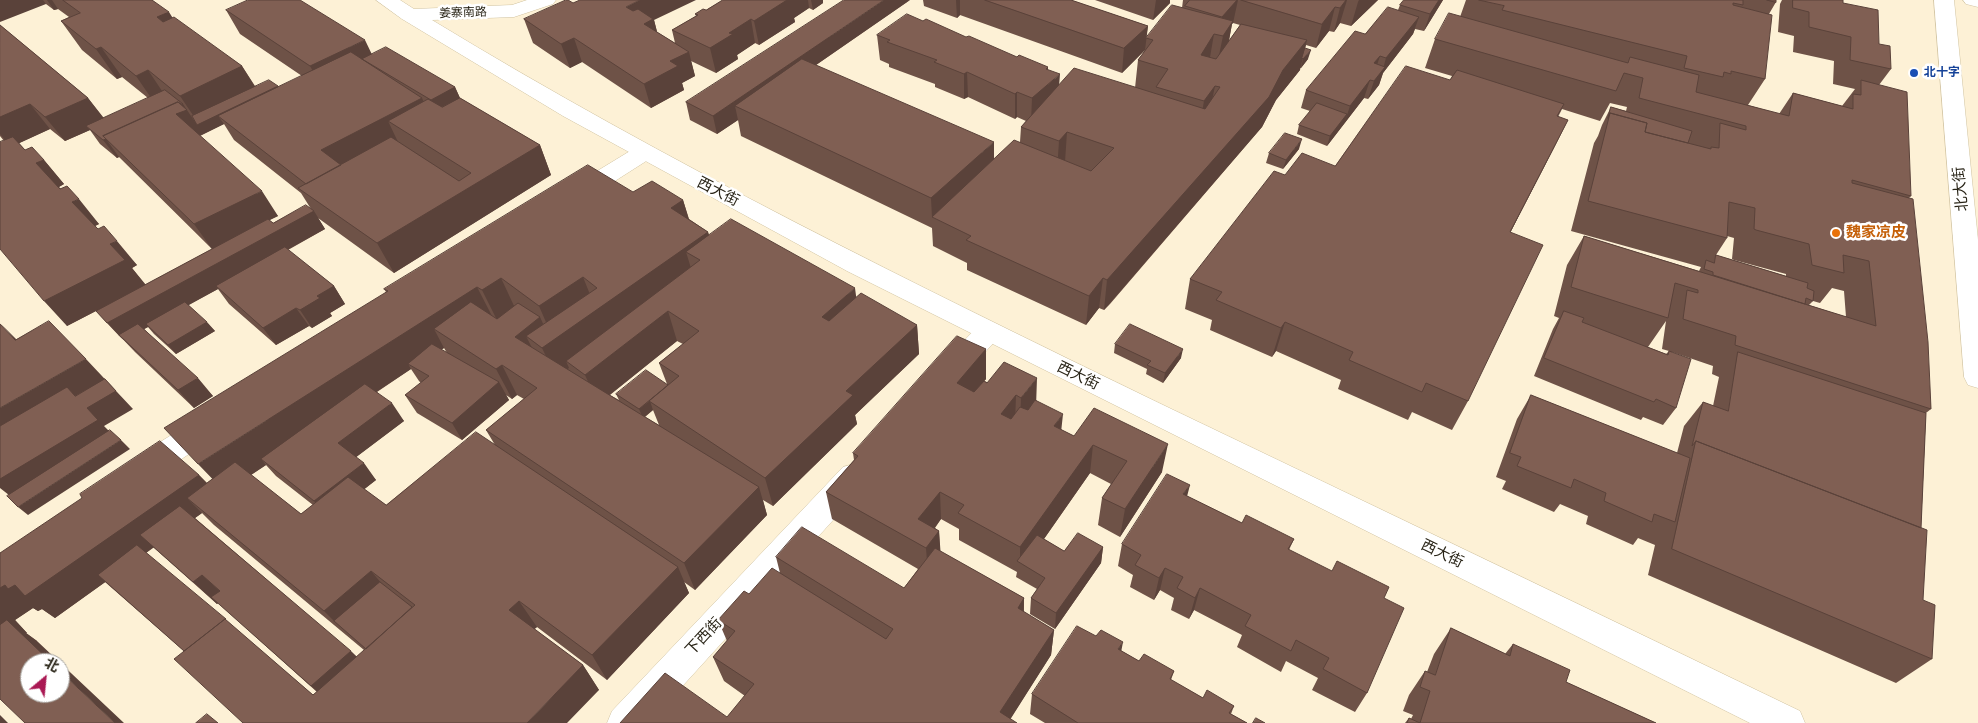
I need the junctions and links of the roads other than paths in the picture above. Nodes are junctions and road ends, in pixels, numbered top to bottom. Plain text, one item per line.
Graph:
1 (386, 0) edge
2 (546, 0) edge
3 (1944, 0) edge
4 (1973, 0) edge
5 (1978, 1) edge
6 (409, 14) junction
7 (643, 153) junction
8 (551, 211) edge
9 (988, 332) junction
10 (1978, 377) edge
11 (934, 390) edge
12 (234, 411) edge
13 (874, 455) edge
14 (117, 485) edge
15 (625, 723) edge
16 (1786, 723) edge

1 - 6 main road, 西大街
2 - 6 main road, 姜寨南路
3 - 10 main road, 北大街
4 - 5 main road
6 - 7 main road, 西大街
7 - 8 main road
7 - 9 main road, 西大街
9 - 11 main road
9 - 16 main road, 西大街
12 - 14 main road
13 - 15 main road, 下西街

